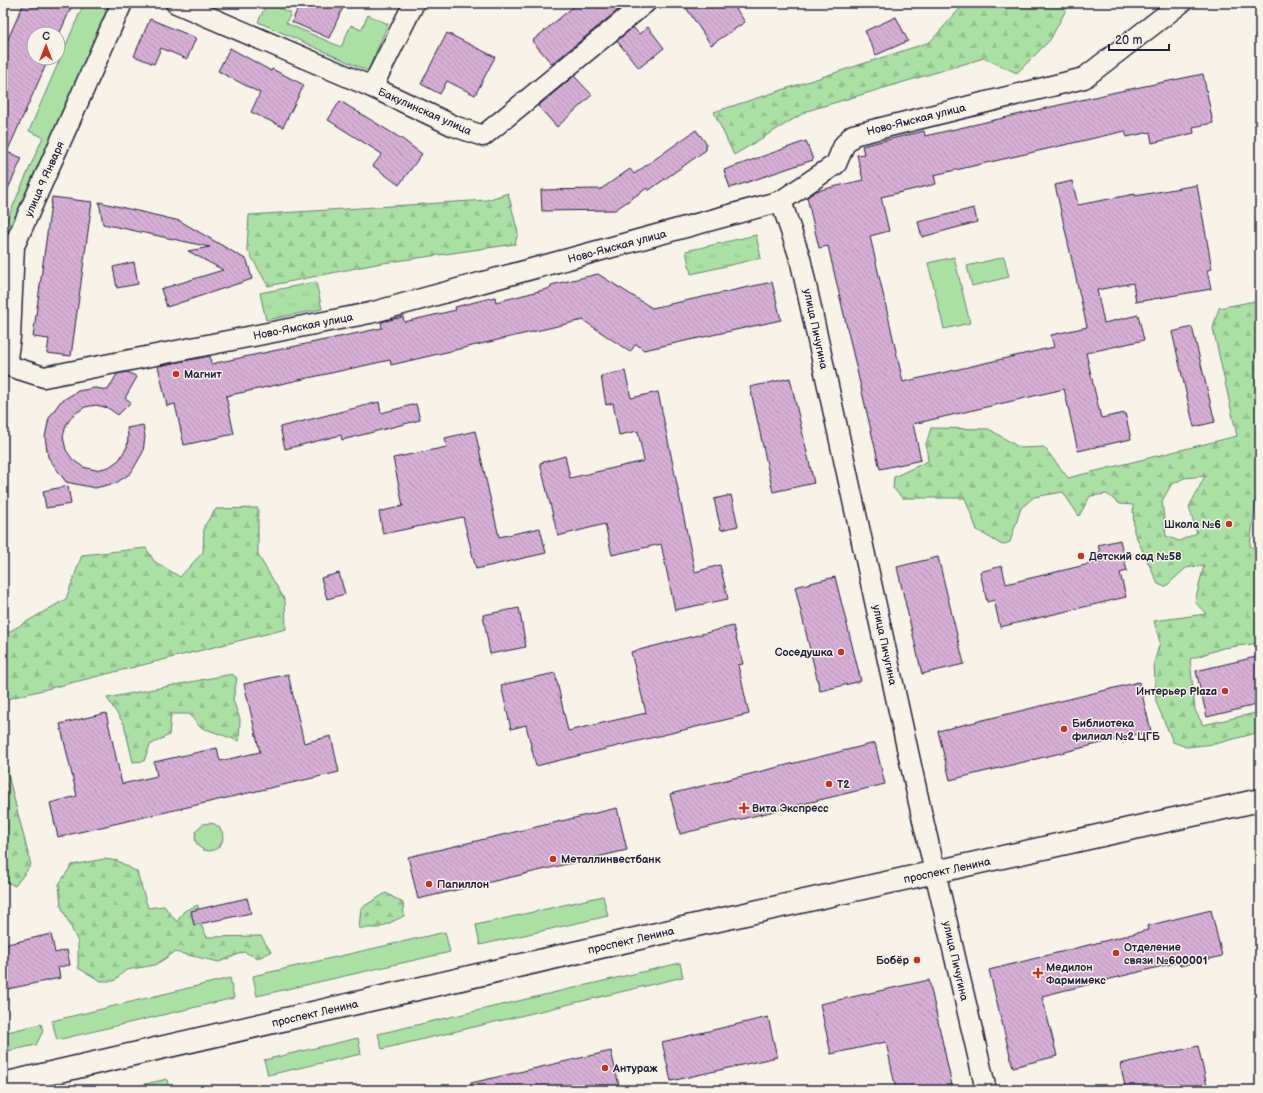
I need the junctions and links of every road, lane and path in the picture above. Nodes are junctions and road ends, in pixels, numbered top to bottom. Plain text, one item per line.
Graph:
1 (122, 3) edge
2 (176, 3) edge
3 (414, 3) edge
4 (645, 3) edge
5 (1181, 3) edge
6 (372, 87) junction
7 (781, 201) junction
8 (5, 365) edge
9 (1260, 800) edge
10 (936, 872) junction
11 (3, 1084) edge
12 (986, 1090) edge

1 - 8 street, улица 9 Января
2 - 6 street, Бакулинская улица
3 - 6 street
4 - 6 street, Бакулинская улица
5 - 7 street, Ново-Ямская улица
7 - 8 street, Ново-Ямская улица
7 - 10 street, улица Пичугина
9 - 10 main road, проспект Ленина
10 - 11 main road, проспект Ленина
10 - 12 street, улица Пичугина

